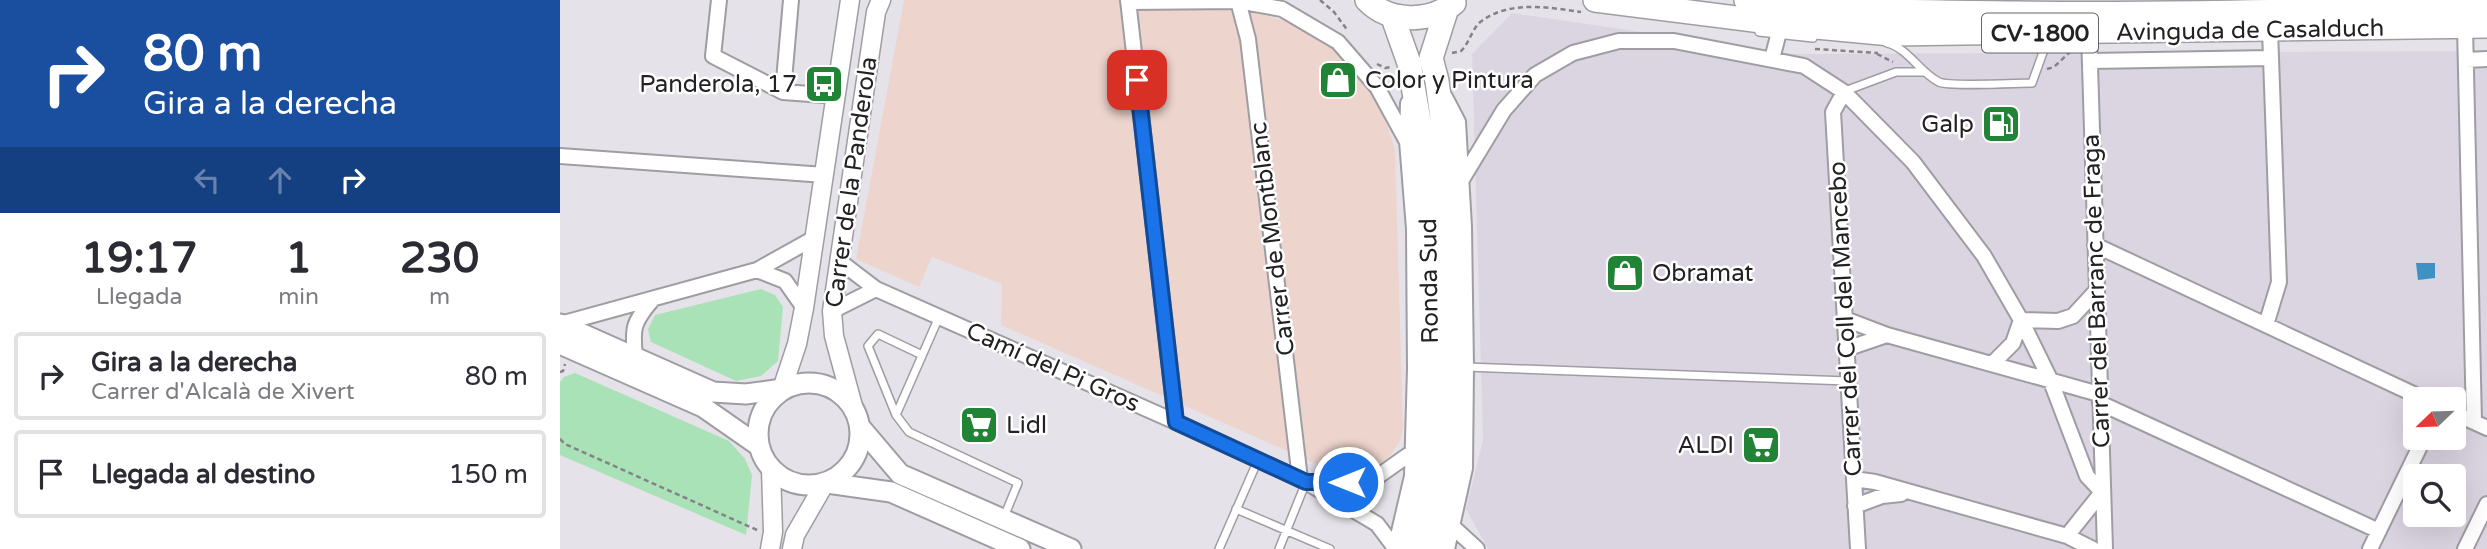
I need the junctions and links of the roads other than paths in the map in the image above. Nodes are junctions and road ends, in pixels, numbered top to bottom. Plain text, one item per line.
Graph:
1 (719, 0) edge
2 (791, 0) edge
3 (850, 0) edge
4 (881, 0) edge
5 (1367, 0) edge
6 (1595, 0) edge
7 (1746, 0) edge
8 (1128, 1) edge
9 (1238, 1) edge
10 (1452, 4) edge
11 (1621, 4) junction
12 (2487, 7) edge
13 (1392, 16) junction
14 (2476, 27) edge
15 (1739, 28) dead end
16 (1752, 30) dead end
17 (2270, 30) junction
18 (2057, 33) junction
19 (1778, 36) junction
20 (1819, 38) dead end
21 (2089, 39) junction
22 (1881, 42) dead end
23 (2271, 58) junction
24 (1772, 59) junction
25 (2487, 59) edge
26 (2466, 60) junction
27 (2090, 61) junction
28 (1409, 63) junction
29 (1923, 72) junction
30 (1437, 81) junction
31 (783, 92) junction
32 (1844, 92) junction
33 (837, 96) junction
34 (1407, 141) junction
35 (560, 156) edge
36 (825, 175) junction
37 (1461, 181) junction
38 (816, 237) junction
39 (2095, 245) junction
40 (838, 260) junction
41 (757, 270) junction
42 (876, 289) junction
43 (2096, 291) junction
44 (653, 299) junction
45 (804, 308) junction
46 (832, 311) junction
47 (939, 317) junction
48 (1844, 319) junction
49 (2021, 320) junction
50 (560, 324) edge
51 (2266, 325) junction
52 (1886, 335) junction
53 (1846, 349) junction
54 (563, 353) edge
55 (922, 355) junction
56 (635, 357) junction
57 (1993, 363) junction
58 (1466, 366) junction
59 (2050, 379) junction
60 (1848, 381) junction
61 (782, 389) junction
62 (2403, 389) edge
63 (2100, 398) junction
64 (853, 406) junction
65 (896, 415) junction
66 (1176, 422) junction
67 (2480, 425) edge
68 (861, 428) junction
69 (759, 446) junction
70 (2418, 450) edge
71 (1411, 453) junction
72 (1258, 459) junction
73 (771, 469) junction
74 (1854, 479) junction
75 (1303, 480) junction
76 (826, 483) junction
77 (2102, 492) junction
78 (1910, 493) junction
79 (2487, 504) edge
80 (1855, 506) junction
81 (1237, 509) junction
82 (1003, 519) junction
83 (1453, 527) junction
84 (1286, 530) junction
85 (2379, 531) junction
86 (2067, 536) junction
87 (770, 549) edge
88 (792, 549) edge
89 (1020, 549) edge
90 (1071, 549) edge
91 (1219, 549) edge
92 (1279, 549) edge
93 (1330, 549) edge
94 (1395, 549) edge
95 (1409, 549) edge
96 (1432, 549) edge
97 (1447, 549) edge
98 (1477, 549) edge
99 (1858, 549) edge
100 (2093, 549) edge
101 (2105, 549) edge
102 (2370, 549) edge
103 (2465, 549) edge

1 - 31 street
2 - 31 street
3 - 33 street, Carrer de la Panderola
4 - 40 street, Carrer de la Panderola
5 - 13 main road
6 - 11 main road, Avinguda de Casalduch / CV-1800
7 - 12 main road, Avinguda de Casalduch / CV-1800
8 - 9 street
8 - 66 street
9 - 34 street
9 - 75 street, Carrer de Montblanc
10 - 13 main road
10 - 30 main road, Ronda Sud
11 - 15 lane
11 - 18 main road, Avinguda de Casalduch / CV-1800
13 - 28 main road, Ronda Sud
14 - 17 main road, Avinguda de Casalduch / CV-1800
14 - 26 street
16 - 19 lane
17 - 21 main road, Avinguda de Casalduch / CV-1800
17 - 23 street
18 - 21 main road, Avinguda de Casalduch / CV-1800
18 - 29 lane
19 - 20 lane
19 - 24 street
21 - 27 street, Carrer del Barranc de Fraga
22 - 29 lane
23 - 27 street, Avinguda de Casalduch
23 - 51 street
24 - 32 street
24 - 37 street
25 - 26 street
26 - 67 street
27 - 39 street, Carrer del Barranc de Fraga
28 - 34 street
28 - 95 main road, Ronda Sud
29 - 32 lane
30 - 37 street, Ronda Sud
30 - 96 main road, Ronda Sud
31 - 33 street
32 - 48 street, Carrer del Coll del Mancebo
32 - 49 street
33 - 36 street, Carrer de la Panderola
34 - 71 street
35 - 36 street
36 - 38 street, Carrer de la Panderola
37 - 58 street, Ronda Sud
38 - 41 street, Carrer de la Panderola
38 - 45 street, Carrer de la Panderola
39 - 43 street, Carrer del Barranc de Fraga
39 - 51 street
40 - 42 street, Camí del Pi Gros
40 - 46 street, Carrer de la Panderola
41 - 44 street, Carrer de la Panderola
41 - 45 street, Carrer de la Panderola
42 - 46 street
42 - 47 street, Camí del Pi Gros
43 - 49 street
43 - 63 street, Carrer del Barranc de Fraga
44 - 50 street, Carrer de la Panderola
44 - 56 street
45 - 61 street, Carrer de la Panderola
46 - 64 street, Carrer de la Panderola
47 - 55 lane
47 - 66 street, Camí del Pi Gros
48 - 52 street
48 - 53 street, Carrer del Coll del Mancebo
49 - 57 street
49 - 59 street
50 - 56 main road
51 - 62 street
52 - 53 street
52 - 57 street
53 - 60 street, Carrer del Coll del Mancebo
54 - 69 main road
55 - 65 lane
55 - 65 lane
56 - 61 main road
57 - 59 street
58 - 60 lane
58 - 83 street, Ronda Sud
59 - 63 street
59 - 77 street
60 - 74 street, Carrer del Coll del Mancebo
61 - 64 main road
61 - 69 main road
63 - 77 street, Carrer del Barranc de Fraga
63 - 85 street
64 - 68 main road
65 - 82 lane
66 - 72 street, Camí del Pi Gros
68 - 76 main road
68 - 82 main road
69 - 73 main road
70 - 85 street
71 - 75 street, Camí del Pi Gros
71 - 94 street
72 - 75 street, Camí del Pi Gros
72 - 81 lane
73 - 76 main road
73 - 87 street
74 - 78 street
74 - 80 street, Carrer del Coll del Mancebo
75 - 84 lane
75 - 94 street, Camí del Pi Gros
76 - 88 street
76 - 89 main road
77 - 86 street
77 - 101 street, Carrer del Barranc de Fraga
78 - 80 street
78 - 86 street
79 - 103 street
80 - 99 street, Carrer del Coll del Mancebo
81 - 84 lane
81 - 91 lane
82 - 90 main road
83 - 97 street, Ronda Sud
83 - 98 street
84 - 92 lane
84 - 93 lane
85 - 102 street
86 - 100 street

